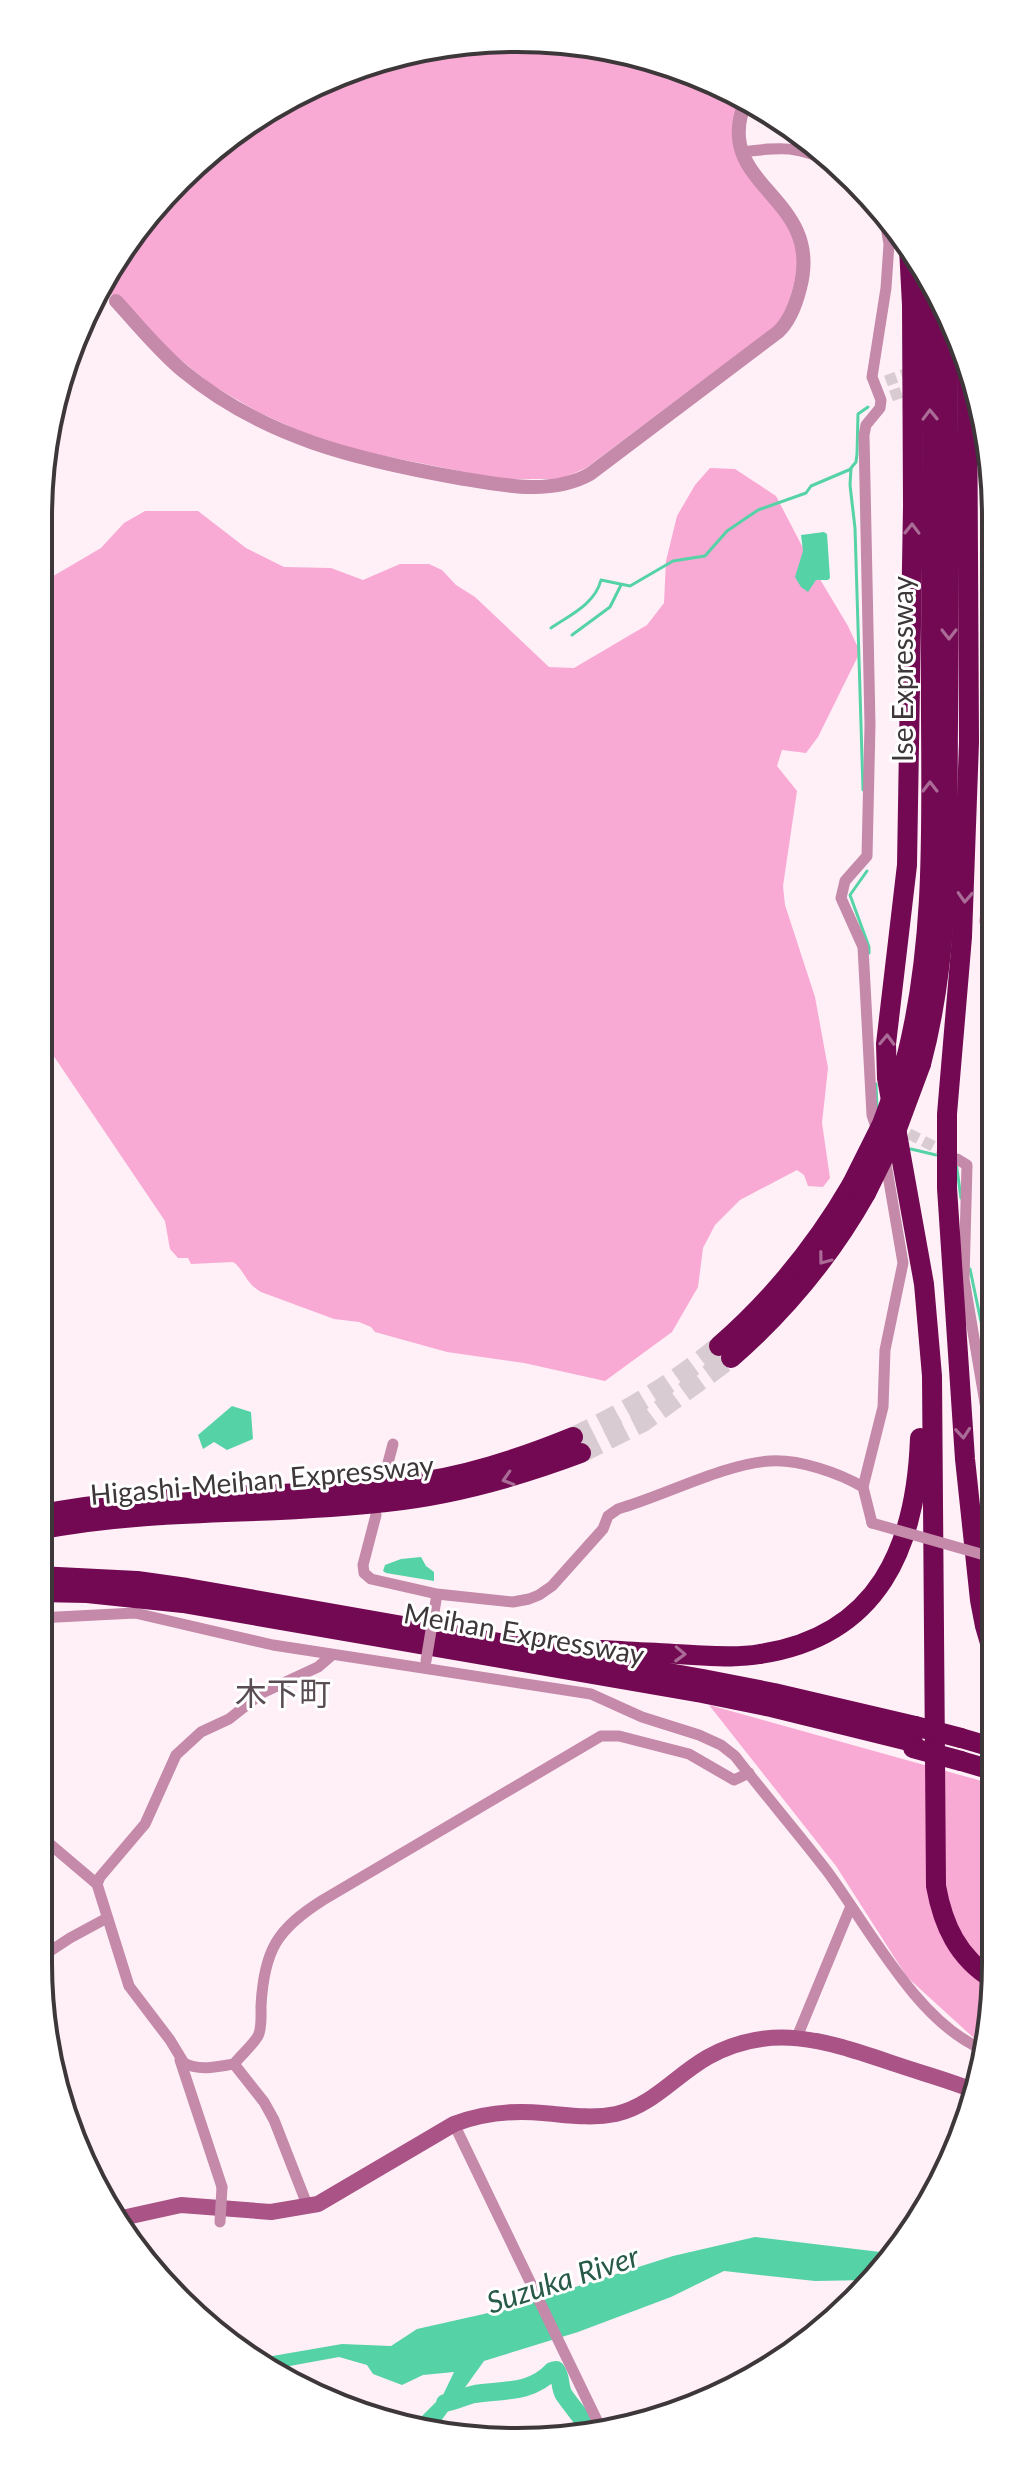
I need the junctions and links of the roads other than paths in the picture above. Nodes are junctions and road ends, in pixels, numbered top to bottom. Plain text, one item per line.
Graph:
1 (743, 110) edge
2 (803, 150) edge
3 (741, 152) junction
4 (887, 235) edge
5 (910, 268) edge
6 (928, 300) edge
7 (116, 301) dead end
8 (946, 337) edge
9 (967, 401) edge
10 (913, 1061) junction
11 (957, 1159) dead end
12 (947, 1188) junction
13 (915, 1227) junction
14 (725, 1352) tunnel mouth
15 (982, 1385) edge
16 (393, 1444) dead end
17 (577, 1445) tunnel mouth
18 (385, 1474) dead end
19 (863, 1487) junction
20 (132, 1510) junction
21 (52, 1514) edge
22 (376, 1515) dead end
23 (52, 1527) edge
24 (982, 1554) edge
25 (52, 1577) edge
26 (52, 1592) edge
27 (437, 1597) junction
28 (982, 1610) edge
29 (52, 1617) edge
30 (490, 1642) junction
31 (332, 1655) junction
32 (425, 1664) junction
33 (913, 1739) junction
34 (982, 1749) edge
35 (961, 1751) junction
36 (982, 1759) edge
37 (982, 1763) edge
38 (749, 1773) junction
39 (52, 1846) edge
40 (97, 1884) junction
41 (851, 1906) junction
42 (107, 1918) junction
43 (52, 1950) edge
44 (982, 1955) edge
45 (982, 1970) edge
46 (797, 2037) junction
47 (975, 2045) edge
48 (180, 2056) junction
49 (234, 2064) junction
50 (965, 2087) edge
51 (454, 2124) junction
52 (308, 2207) junction
53 (127, 2217) edge
54 (220, 2222) dead end
55 (597, 2421) edge

1 - 3 street
2 - 3 street
3 - 7 street
4 - 19 street
13 -> 5 highway
10 -> 6 highway, Ise Expressway
8 -> 10 highway, Ise Expressway
9 -> 12 highway
10 - 14 highway, bridge
11 - 15 street
12 -> 28 highway
12 - 44 highway
30 -> 13 highway
13 - 45 highway
16 - 18 street
17 - 20 highway, Higashi-Meihan Expressway
19 - 24 street, bridge
19 - 27 street
20 - 21 highway, Higashi-Meihan Expressway
20 - 23 highway, Higashi-Meihan Expressway
22 - 27 street
25 - 30 highway, Meihan Expressway
26 - 33 highway, Meihan Expressway
27 - 32 street, bridge
29 - 31 street
30 - 33 highway, Meihan Expressway
31 - 32 street
31 - 40 street
32 - 38 street
33 - 35 highway, Meihan Expressway
34 - 35 highway, Meihan Expressway
35 - 36 highway, Meihan Expressway
35 - 37 highway
38 - 41 street
38 - 49 street
39 - 40 street
40 - 42 street
41 - 46 street
41 - 47 street
42 - 43 street
42 - 48 street
46 - 50 main road
46 - 51 main road
48 - 49 street
48 - 54 street, bridge
49 - 52 street
51 - 52 main road
51 - 55 street
52 - 53 main road

